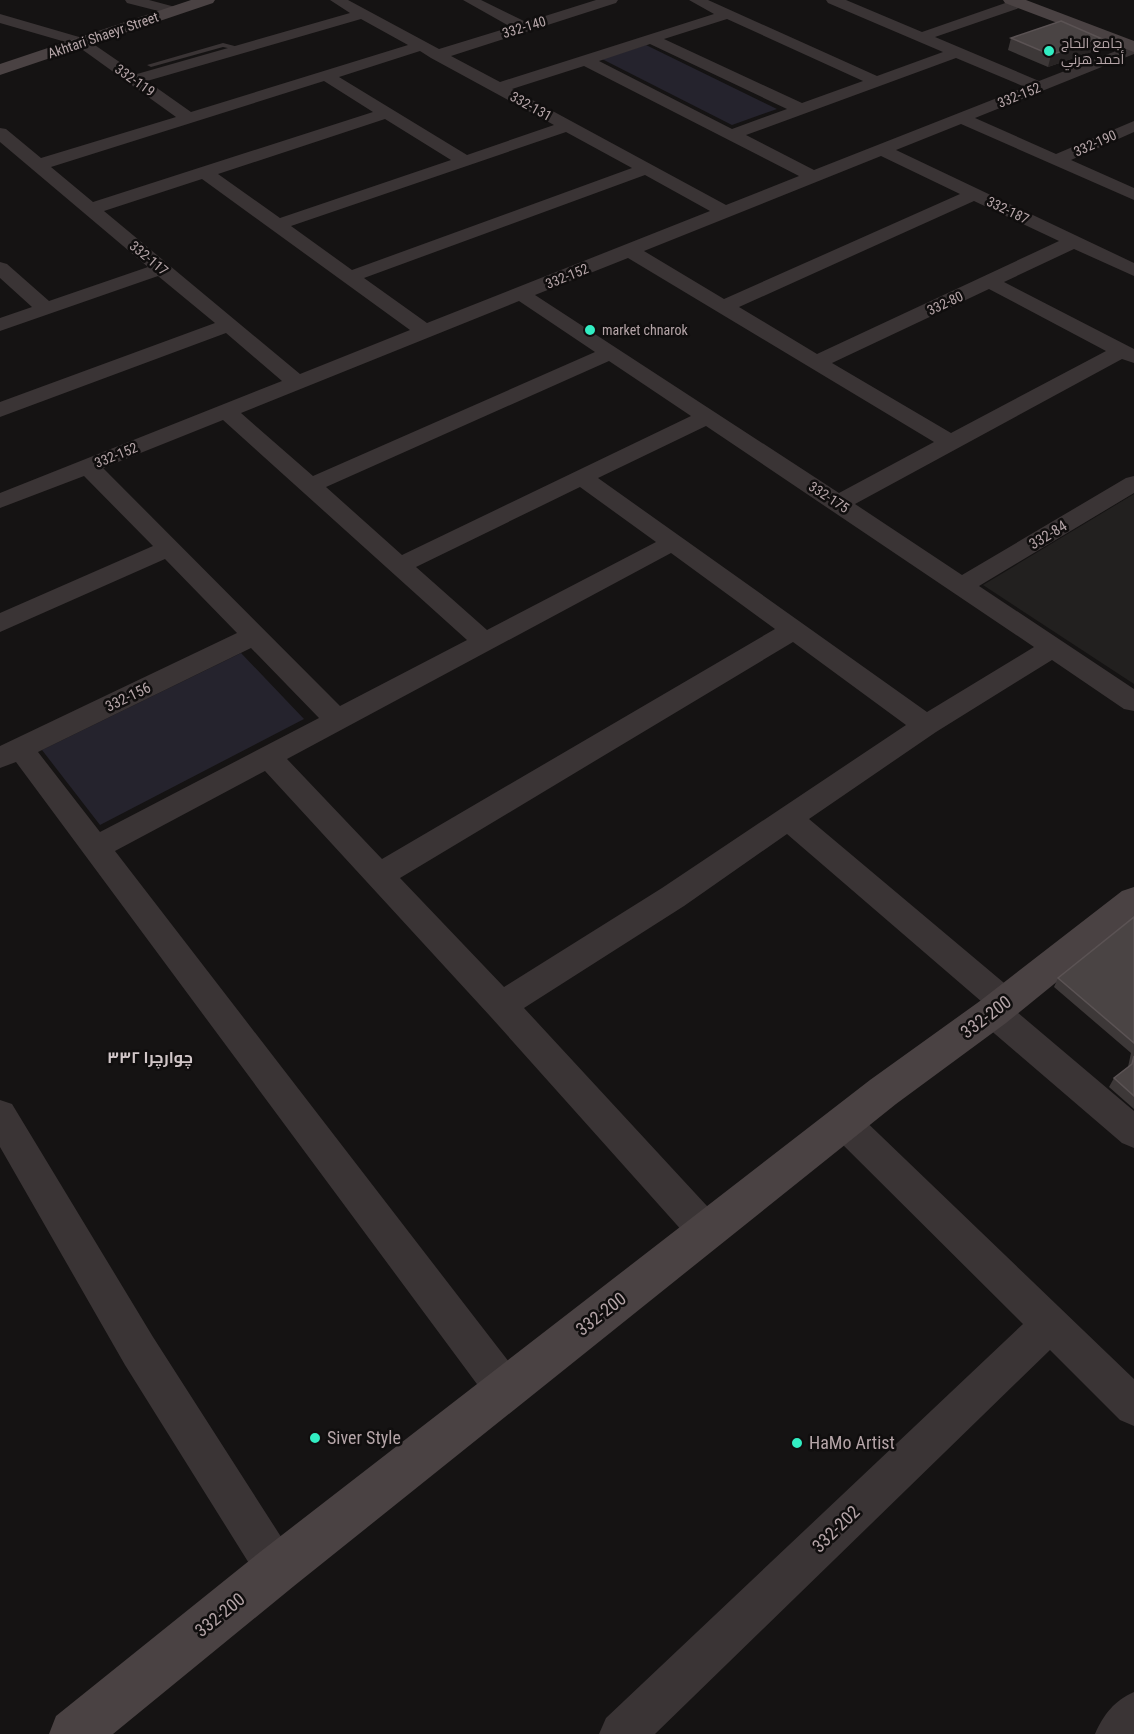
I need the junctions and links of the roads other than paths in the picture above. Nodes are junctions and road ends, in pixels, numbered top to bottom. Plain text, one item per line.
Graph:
1 (132, 0) edge
2 (207, 0) edge
3 (337, 0) edge
4 (470, 0) edge
5 (696, 0) edge
6 (833, 0) edge
7 (1041, 0) edge
8 (600, 1) edge
9 (1015, 2) edge
10 (174, 11) junction
11 (362, 14) junction
12 (728, 14) junction
13 (0, 18) edge
14 (524, 27) junction
15 (1134, 34) edge
16 (922, 37) junction
17 (651, 39) junction
18 (81, 42) junction
19 (421, 46) junction
20 (242, 48) junction
21 (1134, 48) edge
22 (957, 52) junction
23 (437, 54) junction
24 (585, 60) junction
25 (151, 65) dead end
26 (0, 70) edge
27 (326, 76) junction
28 (134, 80) junction
29 (876, 81) junction
30 (1040, 87) junction
31 (498, 88) junction
32 (800, 110) junction
33 (387, 113) junction
34 (189, 118) junction
35 (961, 118) junction
36 (568, 126) junction
37 (1134, 126) edge
38 (0, 133) edge
39 (731, 135) junction
40 (882, 150) junction
41 (1057, 160) junction
42 (465, 161) junction
43 (38, 165) junction
44 (646, 169) junction
45 (204, 172) junction
46 (814, 177) junction
47 (975, 194) junction
48 (1134, 195) edge
49 (90, 209) junction
50 (725, 212) junction
51 (277, 225) junction
52 (1073, 242) junction
53 (630, 250) junction
54 (0, 268) edge
55 (162, 268) junction
56 (1134, 270) edge
57 (350, 277) junction
58 (990, 282) junction
59 (521, 294) junction
60 (723, 307) junction
61 (46, 309) junction
62 (0, 325) edge
63 (230, 325) junction
64 (426, 332) junction
65 (610, 353) junction
66 (1128, 354) edge
67 (817, 362) junction
68 (298, 382) junction
69 (0, 410) edge
70 (226, 411) junction
71 (706, 417) junction
72 (951, 443) junction
73 (88, 466) junction
74 (583, 477) junction
75 (1134, 483) edge
76 (309, 486) junction
77 (0, 501) edge
78 (838, 502) junction
79 (674, 542) junction
80 (170, 548) junction
81 (399, 566) junction
82 (961, 586) junction
83 (0, 623) edge
84 (795, 629) junction
85 (256, 635) junction
86 (485, 642) junction
87 (1052, 648) junction
88 (1134, 702) edge
89 (338, 720) junction
90 (926, 725) junction
91 (10, 753) edge
92 (269, 757) junction
93 (789, 819) junction
94 (95, 848) junction
95 (378, 876) junction
96 (1134, 900) edge
97 (501, 1006) junction
98 (999, 1008) junction
99 (0, 1115) edge
100 (844, 1123) junction
101 (1134, 1132) edge
102 (706, 1231) junction
103 (1050, 1324) junction
104 (505, 1389) junction
105 (1134, 1406) edge
106 (277, 1569) junction
107 (1134, 1715) edge
108 (74, 1734) edge
109 (622, 1734) edge
110 (1118, 1734) edge

1 - 10 street
2 - 10 street, Akhtari Shaeyr Street
3 - 11 street, 332-131
4 - 14 street
5 - 12 street
6 - 16 street
7 - 15 street
8 - 14 street, 332-140
9 - 16 street
9 - 21 street
10 - 18 street, Akhtari Shaeyr Street
11 - 19 street, 332-131
11 - 20 street
12 - 17 street
12 - 29 street
13 - 18 street, 332-119
14 - 23 street, 332-140
16 - 22 street
17 - 24 street
17 - 32 street
18 - 26 street, Akhtari Shaeyr Street
18 - 28 street, 332-119
19 - 23 street, 332-131
19 - 27 street
20 - 25 lane
20 - 28 street
21 - 30 street, 332-152
22 - 29 street
22 - 30 street
23 - 31 street, 332-131
24 - 31 street
24 - 39 street
27 - 33 street
27 - 34 street
28 - 34 street, 332-119
29 - 32 street
30 - 35 street, 332-152
31 - 36 street, 332-131
32 - 39 street
33 - 42 street
33 - 45 street
34 - 43 street
35 - 40 street, 332-152
35 - 41 street
36 - 42 street
36 - 44 street, 332-131
37 - 41 street, 332-190
38 - 43 street, 332-117
39 - 46 street
40 - 46 street, 332-152
40 - 47 street, 332-187
41 - 48 street
42 - 51 street
43 - 49 street, 332-117
44 - 50 street, 332-131
44 - 57 street
45 - 49 street
45 - 51 street
46 - 50 street, 332-152
47 - 52 street, 332-187
47 - 60 street
49 - 55 street, 332-117
50 - 53 street, 332-152
51 - 57 street
52 - 56 street, 332-187
52 - 58 street, 332-80
53 - 59 street, 332-152
53 - 60 street
54 - 61 street
55 - 61 street
55 - 63 street, 332-117
57 - 64 street
58 - 66 street
58 - 67 street, 332-80
59 - 64 street, 332-152
59 - 65 street, 332-175
60 - 67 street
61 - 62 street
63 - 68 street, 332-117
63 - 69 street
64 - 68 street, 332-152
65 - 71 street, 332-175
65 - 76 street
66 - 72 street
67 - 72 street
68 - 70 street, 332-152
70 - 73 street, 332-152
70 - 76 street
71 - 74 street
71 - 78 street, 332-175
72 - 78 street
73 - 77 street, 332-152
73 - 80 street
74 - 79 street
74 - 81 street
75 - 82 street, 332-84
76 - 81 street
78 - 82 street, 332-175
79 - 84 street
79 - 86 street
80 - 83 street
80 - 85 street
81 - 86 street
82 - 87 street, 332-175
84 - 90 street
84 - 95 street
85 - 89 street
85 - 91 street, 332-156
86 - 89 street
87 - 88 street, 332-175
87 - 90 street
89 - 92 street
90 - 93 street
91 - 94 street
92 - 94 street
92 - 95 street
93 - 97 street
93 - 98 street
94 - 104 street
95 - 97 street
96 - 98 street, 332-200
97 - 102 street
98 - 100 street, 332-200
98 - 101 street
99 - 106 street
100 - 102 street, 332-200
100 - 103 street
102 - 104 street, 332-200
103 - 105 street
103 - 109 street, 332-202
104 - 106 street, 332-200
106 - 108 street, 332-200
107 - 110 street

